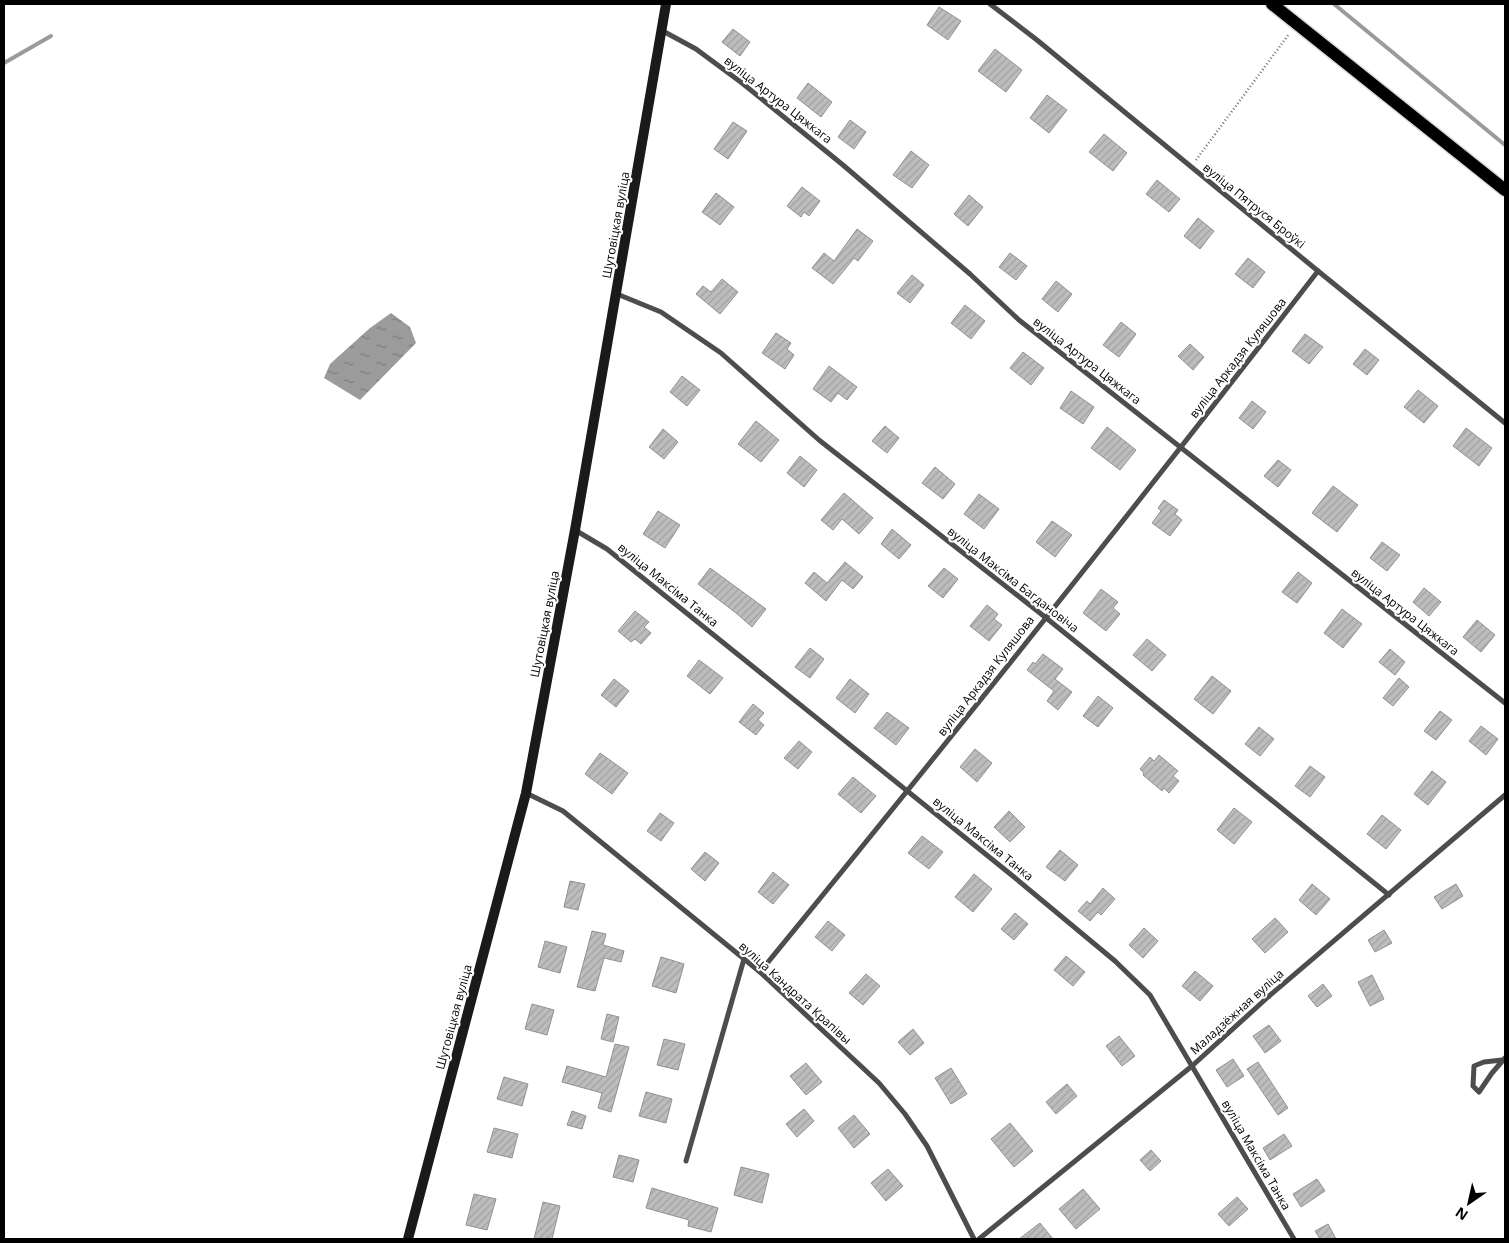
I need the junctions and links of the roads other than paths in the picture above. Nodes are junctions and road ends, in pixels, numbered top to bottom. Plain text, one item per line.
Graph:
1 (666, 4) edge
2 (990, 4) edge
3 (1272, 4) edge
4 (661, 30) junction
5 (1505, 190) edge
6 (1318, 271) junction
7 (616, 294) junction
8 (1505, 423) edge
9 (1182, 447) junction
10 (575, 530) junction
11 (1045, 617) junction
12 (1505, 704) edge
13 (908, 791) junction
14 (526, 792) junction
15 (1505, 795) edge
16 (1389, 895) junction
17 (744, 959) junction
18 (760, 972) junction
19 (1504, 1059) edge
20 (1192, 1066) junction
21 (686, 1161) dead end
22 (408, 1239) edge
23 (974, 1239) edge
24 (979, 1239) edge
25 (1294, 1239) edge

1 - 4 main road, Шутовіцкая вуліца
2 - 6 street, вуліца Пятруся Броўкі
3 - 5 main road
4 - 7 main road, Шутовіцкая вуліца
4 - 9 street, вуліца Артура Цяжкага
6 - 8 street, вуліца Пятруся Броўкі
6 - 9 street, вуліца Аркадзя Куляшова
7 - 10 main road, Шутовіцкая вуліца
7 - 11 street, вуліца Максіма Багдановіча
9 - 11 street, вуліца Аркадзя Куляшова
9 - 12 street, вуліца Артура Цяжкага
10 - 13 street, вуліца Максіма Танка
10 - 14 main road, Шутовіцкая вуліца
11 - 13 street, вуліца Аркадзя Куляшова
11 - 16 street, вуліца Максіма Багдановіча
13 - 18 street, вуліца Аркадзя Куляшова
13 - 20 street, вуліца Максіма Танка
14 - 17 street, вуліца Кандрата Крапівы
14 - 22 main road, Шутовіцкая вуліца
15 - 16 street, Маладзёжная вуліца
16 - 20 street, Маладзёжная вуліца
17 - 18 street, вуліца Кандрата Крапівы
17 - 21 street
18 - 23 street, вуліца Кандрата Крапівы
19 - 19 street
20 - 24 street, Маладзёжная вуліца
20 - 25 street, вуліца Максіма Танка

